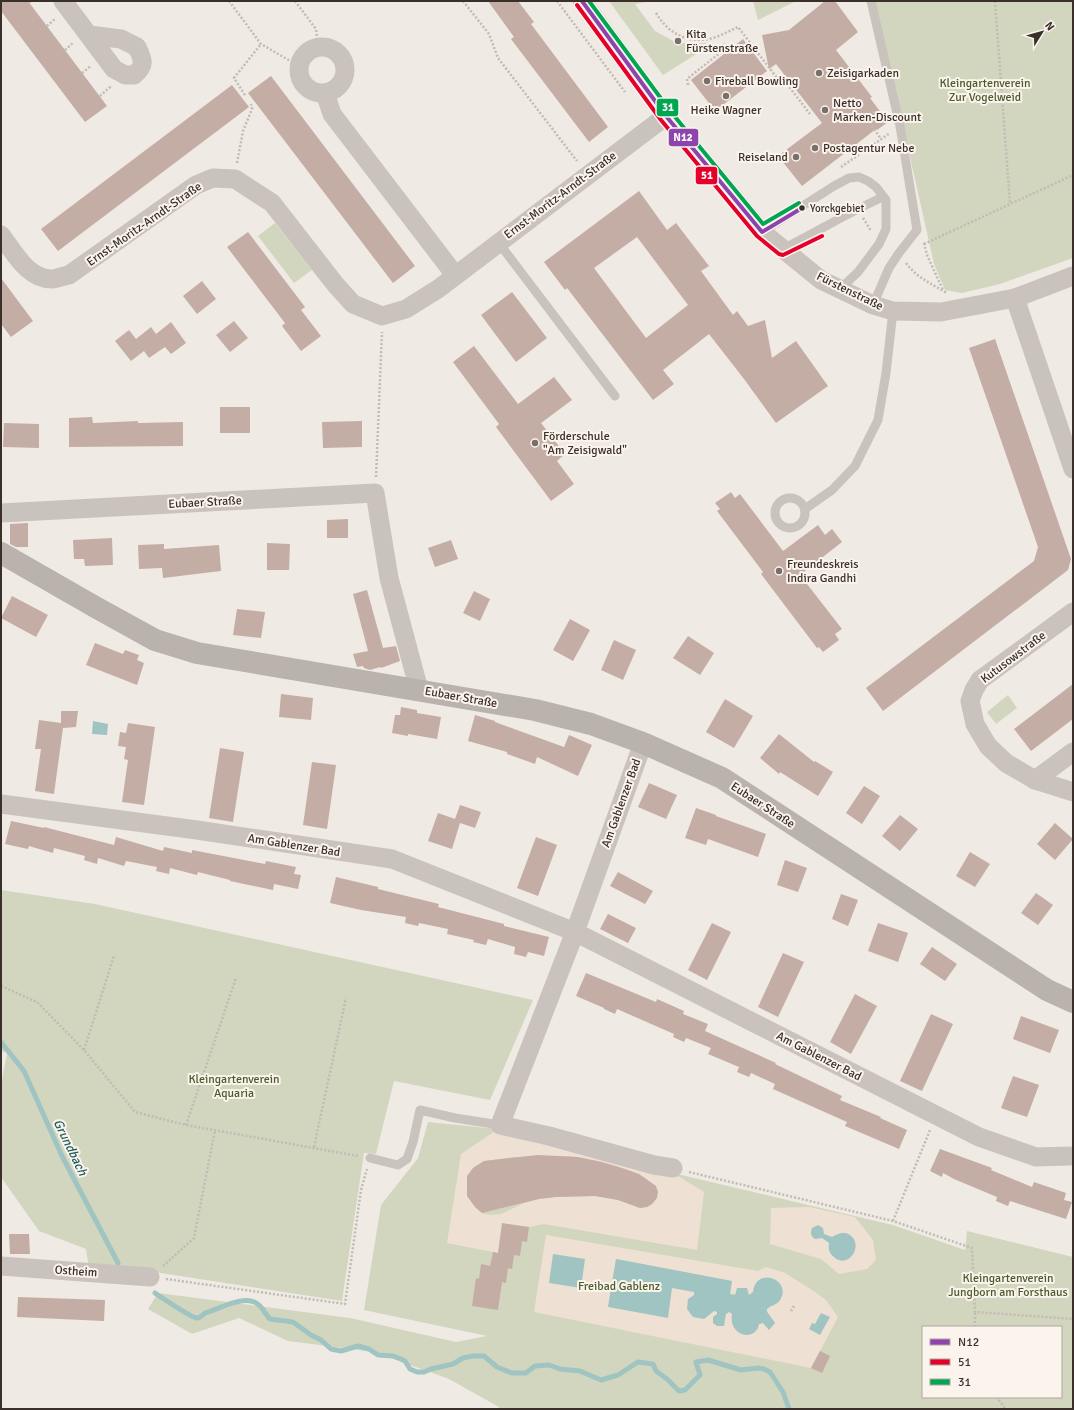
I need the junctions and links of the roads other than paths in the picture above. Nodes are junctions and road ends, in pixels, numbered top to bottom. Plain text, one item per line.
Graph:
1 (582, 1) edge
2 (871, 1) edge
3 (60, 9) edge
4 (82, 38) road end
5 (325, 93) junction
6 (666, 116) junction
7 (883, 197) junction
8 (762, 232) junction
9 (1, 235) edge
10 (498, 242) junction
11 (783, 250) junction
12 (455, 275) junction
13 (1073, 276) edge
14 (840, 289) junction
15 (1015, 298) junction
16 (873, 305) junction
17 (893, 311) junction
18 (615, 396) dead end
19 (1073, 469) edge
20 (805, 509) dead end
21 (1, 513) edge
22 (1, 553) edge
23 (1073, 612) edge
24 (419, 690) junction
25 (643, 743) junction
26 (1073, 752) edge
27 (1035, 780) junction
28 (1073, 792) edge
29 (1, 804) edge
30 (575, 932) junction
31 (1073, 1002) edge
32 (500, 1126) junction
33 (1070, 1156) dead end
34 (370, 1158) road end
35 (673, 1168) road end
36 (1, 1266) edge
37 (150, 1277) road end

1 - 6 street, Fürstenstraße
2 - 16 lane
3 - 4 street
5 - 5 street
5 - 12 street
6 - 8 street, Fürstenstraße
6 - 10 street, Ernst-Moritz-Arndt-Straße
7 - 8 lane
7 - 11 lane
7 - 14 lane
8 - 11 street, Fürstenstraße
9 - 12 street, Ernst-Moritz-Arndt-Straße
10 - 12 street, Ernst-Moritz-Arndt-Straße
10 - 18 lane
11 - 14 street, Fürstenstraße
13 - 15 street, Fürstenstraße
14 - 16 street, Fürstenstraße
15 - 17 street, Fürstenstraße
15 - 19 street
16 - 17 street, Fürstenstraße
17 - 20 lane
21 - 24 street, Eubaer Straße
22 - 24 street, Eubaer Straße
23 - 27 street, Kutusowstraße
24 - 25 street, Eubaer Straße
25 - 30 street, Am Gablenzer Bad
25 - 31 street, Eubaer Straße
26 - 27 street
27 - 28 street, Kutusowstraße
29 - 30 street, Am Gablenzer Bad
30 - 32 street, Am Gablenzer Bad
30 - 33 street, Am Gablenzer Bad
32 - 34 lane
32 - 35 street
36 - 37 street, Ostheim

